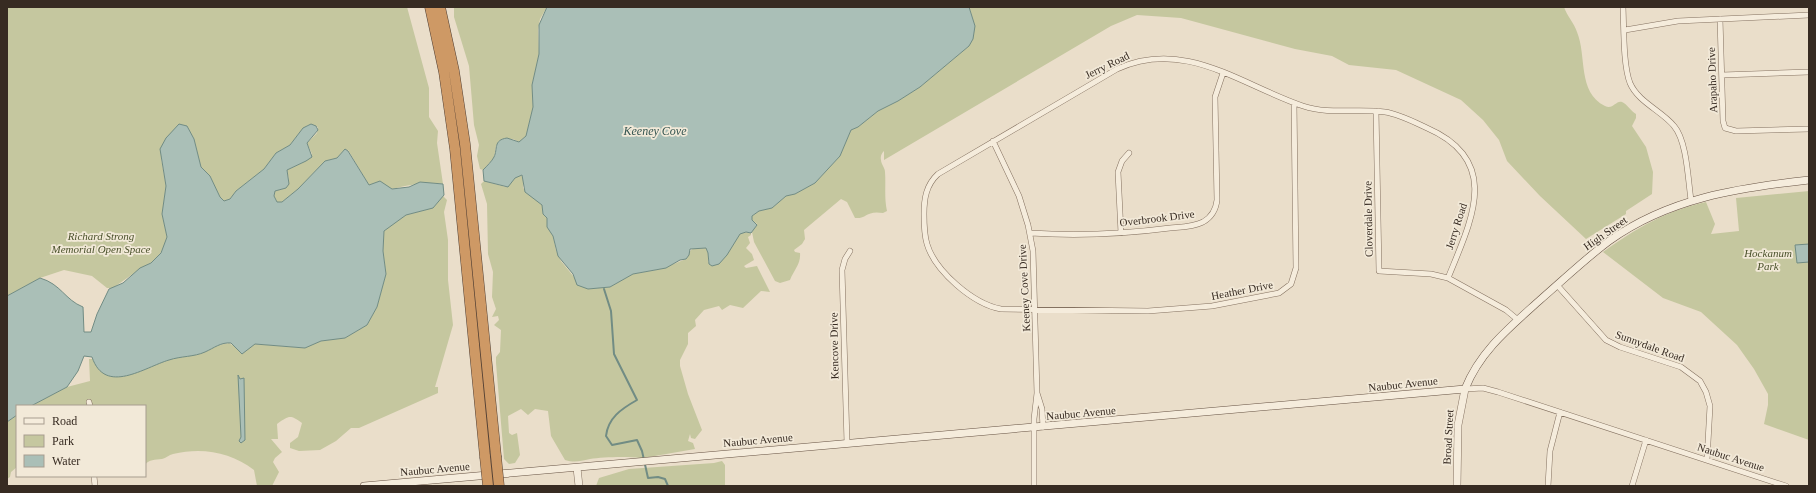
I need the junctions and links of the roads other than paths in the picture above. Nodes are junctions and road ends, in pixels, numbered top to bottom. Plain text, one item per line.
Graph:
1 (430, 7) edge
2 (440, 7) edge
3 (1623, 7) edge
4 (1809, 15) edge
5 (1720, 19) junction
6 (1625, 30) junction
7 (1809, 72) edge
8 (1223, 73) junction
9 (1722, 75) junction
10 (1294, 103) junction
11 (1376, 111) junction
12 (1809, 129) edge
13 (993, 141) junction
14 (1129, 153) dead end
15 (1809, 180) edge
16 (1691, 200) junction
17 (1030, 233) junction
18 (1121, 233) junction
19 (850, 251) dead end
20 (1448, 278) junction
21 (1557, 286) junction
22 (1036, 310) junction
23 (1518, 320) junction
24 (1465, 389) junction
25 (1037, 393) junction
26 (1560, 412) junction
27 (1043, 427) junction
28 (1034, 428) junction
29 (1646, 440) junction
30 (847, 444) junction
31 (491, 457) junction
32 (1707, 460) junction
33 (577, 468) junction
34 (364, 486) edge
35 (488, 486) edge
36 (499, 486) edge
37 (579, 486) edge
38 (1034, 486) edge
39 (1457, 486) edge
40 (1548, 486) edge
41 (1632, 486) edge
42 (1786, 486) edge

1 - 31 highway
2 - 31 highway
3 - 6 street
4 - 5 street
5 - 6 street
5 - 9 street, Arapaho Drive
6 - 16 street
7 - 9 street
8 - 10 street, Jerry Road
8 - 13 street, Jerry Road
8 - 18 street, Overbrook Drive
9 - 12 street, Arapaho Drive
10 - 11 street, Jerry Road
10 - 22 street, Heather Drive
11 - 20 street, Cloverdale Drive
11 - 20 street, Jerry Road
13 - 17 street, Keeney Cove Drive
13 - 22 street, Jerry Road
14 - 18 street
15 - 16 main road, High Street
16 - 21 main road, High Street
17 - 18 street, Overbrook Drive
17 - 22 street, Keeney Cove Drive
19 - 30 street, Kencove Drive
20 - 23 street, Cloverdale Drive
21 - 23 main road, High Street
21 - 32 street, Sunnydale Road
22 - 25 street, Keeney Cove Drive
23 - 24 main road, High Street
24 - 26 street, Naubuc Avenue
24 - 27 main road, Naubuc Avenue
24 - 39 main road, Broad Street
25 - 27 street, Keeney Cove Drive
25 - 28 street, Keeney Cove Drive
26 - 29 street, Naubuc Avenue
26 - 40 street
27 - 28 main road, Naubuc Avenue
28 - 30 main road, Naubuc Avenue
28 - 38 street, Keeney Cove Drive
29 - 32 street, Naubuc Avenue
29 - 41 street
30 - 33 main road, Naubuc Avenue
31 - 35 highway, bridge
31 - 36 highway, bridge
32 - 42 street, Naubuc Avenue
33 - 34 main road, Naubuc Avenue
33 - 37 main road

